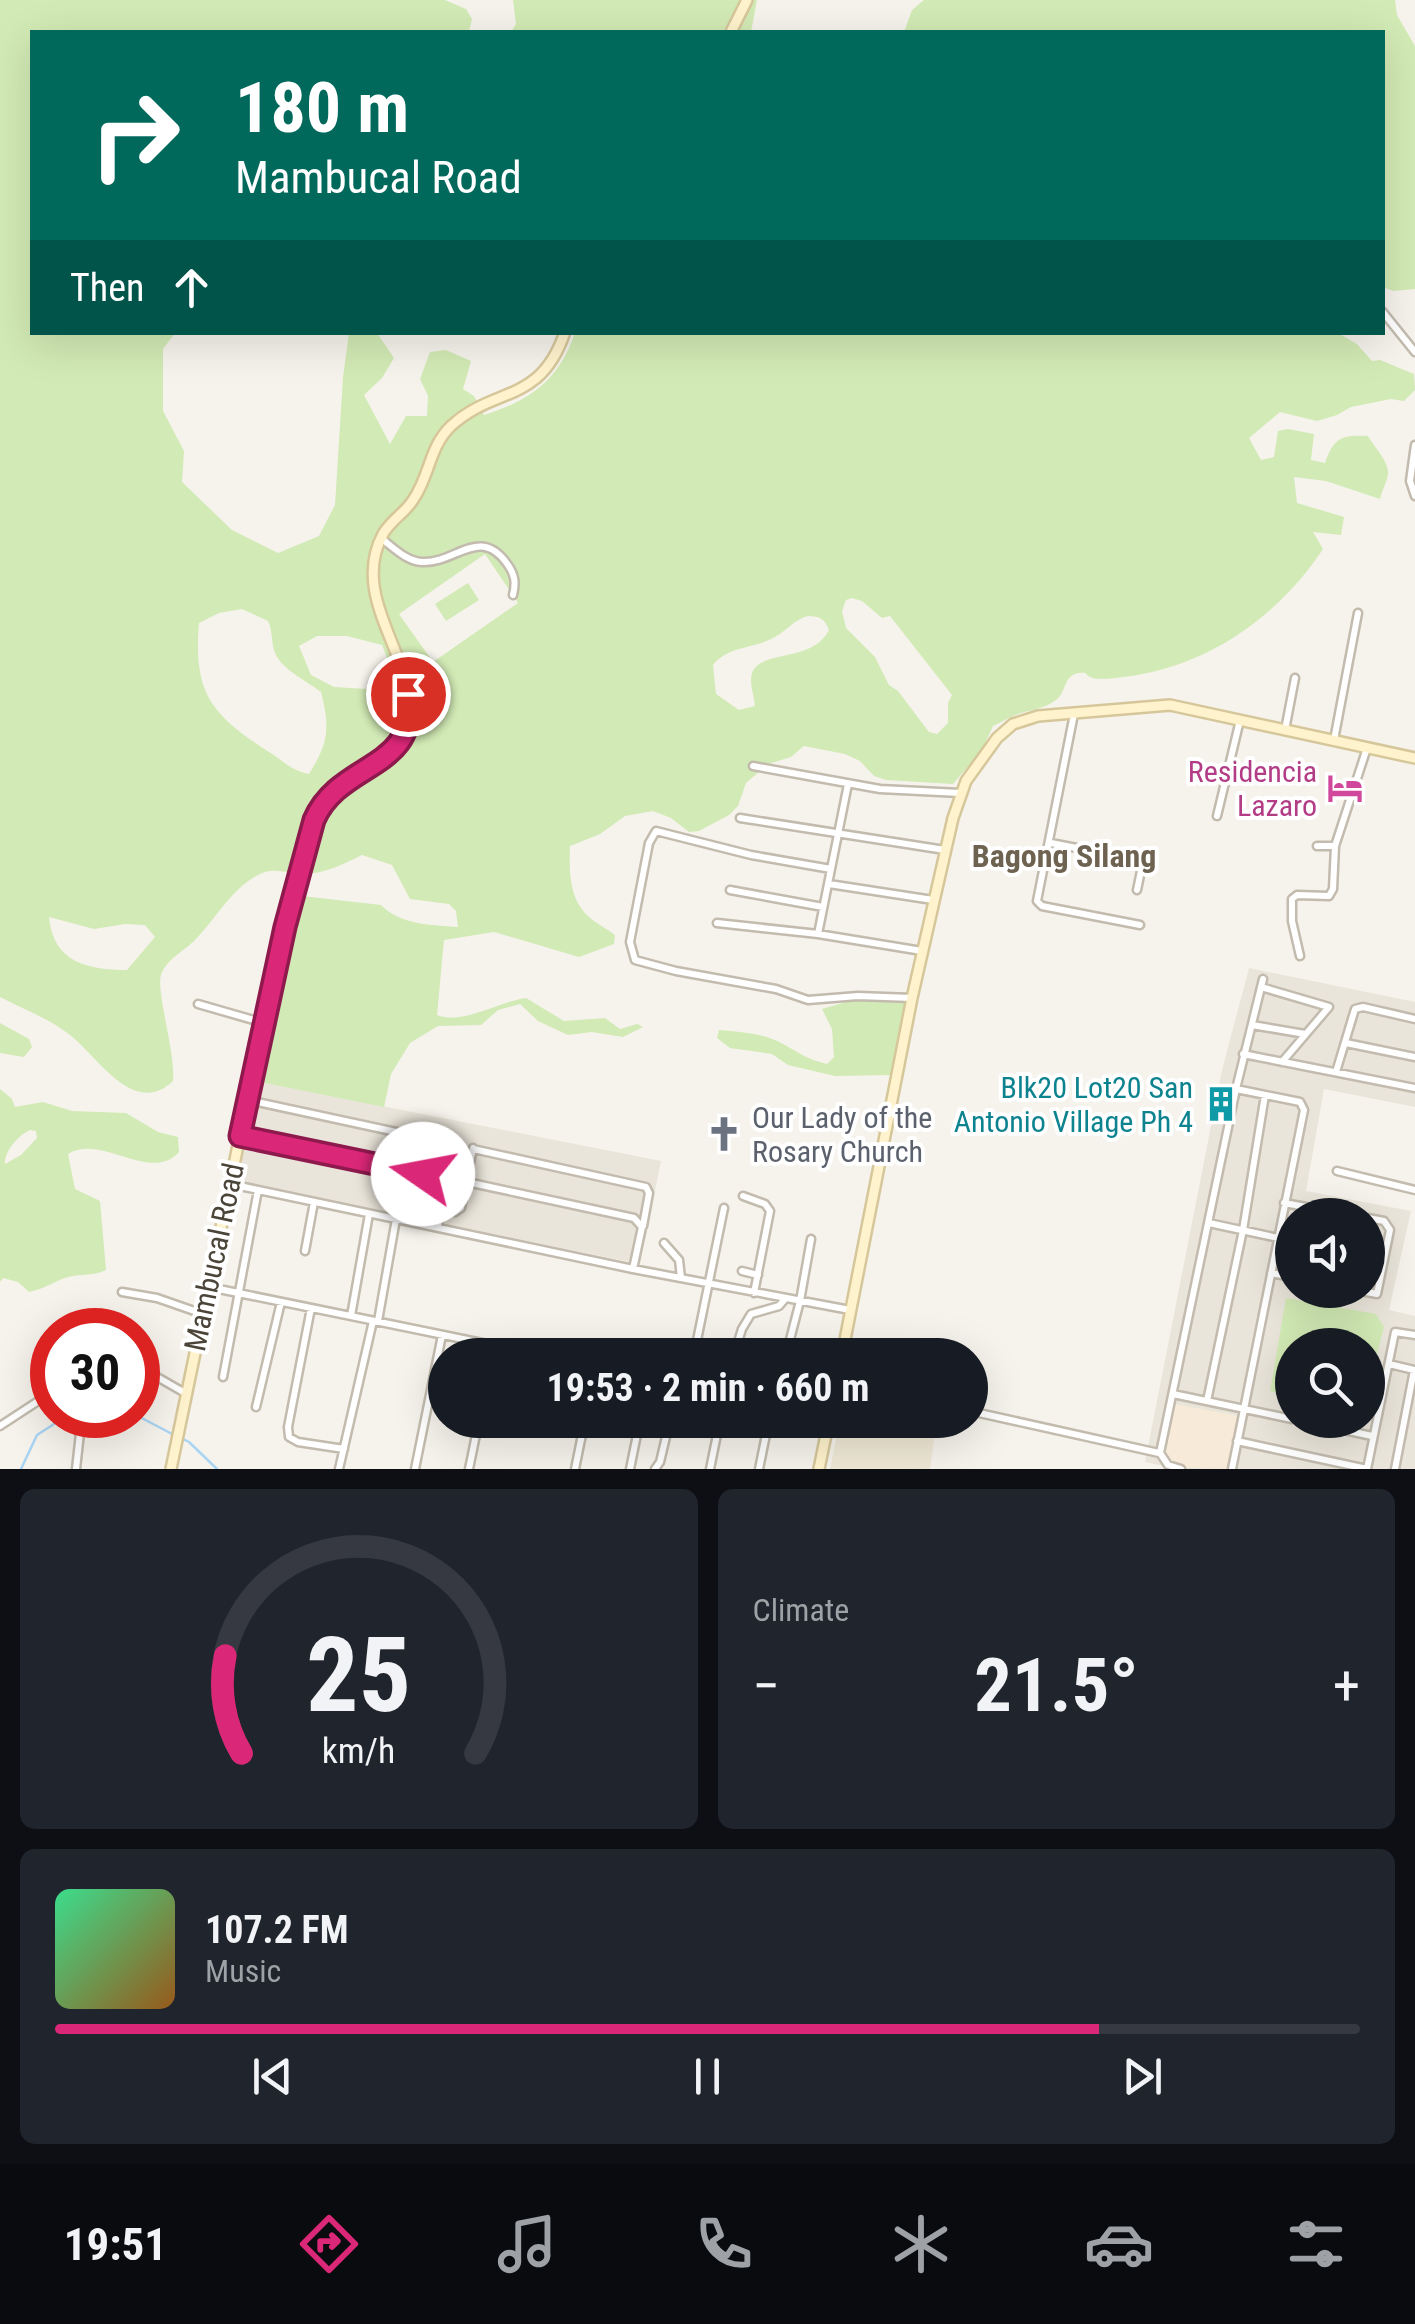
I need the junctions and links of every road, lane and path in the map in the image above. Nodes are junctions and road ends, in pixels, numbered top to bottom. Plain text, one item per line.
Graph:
1 (747, 0) edge
2 (732, 30) edge
3 (1385, 315) edge
4 (564, 335) edge
5 (1415, 352) edge
6 (1415, 445) edge
7 (1413, 494) edge
8 (381, 538) junction
9 (513, 595) dead end
10 (1358, 613) dead end
11 (1295, 678) dead end
12 (1074, 712) junction
13 (1240, 720) junction
14 (1284, 730) junction
15 (1334, 740) junction
16 (1367, 748) junction
17 (1415, 758) edge
18 (753, 766) dead end
19 (848, 784) junction
20 (960, 792) junction
21 (1217, 816) dead end
22 (740, 818) dead end
23 (840, 833) junction
24 (1050, 843) junction
25 (1318, 846) dead end
26 (1335, 846) junction
27 (945, 850) junction
28 (831, 869) junction
29 (829, 884) junction
30 (730, 890) dead end
31 (1137, 890) dead end
32 (933, 900) junction
33 (823, 907) junction
34 (717, 923) dead end
35 (1140, 925) dead end
36 (818, 934) junction
37 (922, 951) junction
38 (1300, 956) dead end
39 (912, 998) junction
40 (198, 1004) dead end
41 (1415, 1019) edge
42 (264, 1023) junction
43 (1252, 1024) junction
44 (1306, 1034) junction
45 (1346, 1042) junction
46 (1243, 1054) junction
47 (1415, 1057) edge
48 (1281, 1063) junction
49 (1336, 1072) junction
50 (1415, 1088) edge
51 (1236, 1089) junction
52 (1265, 1095) junction
53 (248, 1100) junction
54 (240, 1136) junction
55 (1337, 1171) dead end
56 (428, 1176) junction
57 (467, 1182) junction
58 (230, 1184) junction
59 (258, 1190) junction
60 (1415, 1190) edge
61 (743, 1196) dead end
62 (1285, 1198) edge
63 (314, 1202) junction
64 (724, 1208) dead end
65 (440, 1212) junction
66 (369, 1214) junction
67 (396, 1219) junction
68 (1385, 1222) edge
69 (1209, 1224) junction
70 (642, 1227) junction
71 (438, 1228) junction
72 (1243, 1230) junction
73 (1275, 1237) edge
74 (810, 1239) dead end
75 (664, 1243) dead end
76 (1385, 1250) edge
77 (305, 1251) dead end
78 (1275, 1253) edge
79 (634, 1269) junction
80 (742, 1271) dead end
81 (1271, 1273) junction
82 (1275, 1274) edge
83 (758, 1275) junction
84 (680, 1278) junction
85 (706, 1284) junction
86 (209, 1287) junction
87 (122, 1292) dead end
88 (238, 1293) junction
89 (754, 1293) junction
90 (784, 1299) junction
91 (282, 1302) junction
92 (800, 1302) junction
93 (312, 1308) junction
94 (850, 1310) junction
95 (203, 1314) junction
96 (350, 1316) junction
97 (376, 1321) junction
98 (442, 1335) junction
99 (1415, 1335) edge
100 (457, 1338) edge
101 (697, 1338) edge
102 (739, 1338) edge
103 (790, 1338) edge
104 (845, 1338) edge
105 (1389, 1364) junction
106 (1414, 1370) edge
107 (223, 1377) dead end
108 (160, 1379) edge
109 (1385, 1381) edge
110 (185, 1393) junction
111 (1173, 1394) junction
112 (1207, 1401) junction
113 (30, 1406) edge
114 (256, 1407) dead end
115 (1244, 1408) junction
116 (988, 1415) edge
117 (1275, 1415) edge
118 (0, 1426) edge
119 (79, 1438) edge
120 (475, 1438) edge
121 (581, 1438) edge
122 (636, 1438) edge
123 (666, 1438) edge
124 (716, 1438) edge
125 (766, 1438) edge
126 (825, 1438) edge
127 (1372, 1438) edge
128 (1237, 1441) junction
129 (344, 1449) junction
130 (1160, 1453) junction
131 (76, 1469) edge
132 (171, 1469) edge
133 (339, 1469) edge
134 (415, 1469) edge
135 (469, 1469) edge
136 (575, 1469) edge
137 (630, 1469) edge
138 (655, 1469) edge
139 (710, 1469) edge
140 (759, 1469) edge
141 (819, 1469) edge
142 (1181, 1469) edge
143 (1232, 1469) edge
144 (1367, 1469) edge
145 (1395, 1469) edge

1 - 2 main road
3 - 5 street
4 - 8 main road
6 - 7 street
8 - 9 street
8 - 42 main road, Mambucal Road
10 - 15 street
11 - 14 street
12 - 13 main road
12 - 20 main road
12 - 24 street
13 - 14 main road
13 - 21 street
14 - 15 main road
15 - 16 main road
16 - 17 main road
16 - 26 street
18 - 19 street
19 - 20 street
19 - 23 street
20 - 27 main road
22 - 23 street
23 - 27 street
23 - 28 street
24 - 31 street
24 - 35 street
25 - 26 street
26 - 38 street
27 - 32 main road
28 - 29 street
28 - 39 street
29 - 32 street
29 - 33 street
30 - 33 street
32 - 37 main road
33 - 36 street
34 - 36 street
36 - 37 street
37 - 39 main road
39 - 94 main road
40 - 42 street
41 - 45 street
42 - 53 main road, Mambucal Road
43 - 44 street
43 - 44 street
43 - 46 street
44 - 48 street
45 - 47 street
45 - 49 street
46 - 48 street
46 - 51 street
48 - 49 street
49 - 50 street
51 - 52 street
51 - 69 street
52 - 62 street
52 - 72 street
53 - 54 main road, Mambucal Road
53 - 56 street
54 - 56 street
54 - 58 main road, Mambucal Road
55 - 60 street
56 - 65 street
57 - 65 street
57 - 70 street
57 - 70 street
58 - 59 street
58 - 86 main road, Mambucal Road
59 - 63 street
59 - 88 street
61 - 83 street
63 - 66 street
63 - 77 street
64 - 85 street
65 - 71 street
66 - 67 street
66 - 96 street
67 - 71 street
67 - 97 street
68 - 76 street
69 - 72 street
69 - 111 street
70 - 79 street
71 - 79 street
72 - 73 street
72 - 112 street
74 - 92 street
75 - 84 street
78 - 81 street
79 - 84 street
80 - 83 street
81 - 82 street
81 - 115 street
83 - 89 street
84 - 85 street
85 - 89 street
85 - 101 street
86 - 88 street
86 - 95 main road, Mambucal Road
87 - 95 street
88 - 91 street
88 - 107 street
89 - 90 street
90 - 92 street
90 - 102 street
91 - 93 street
91 - 114 street
92 - 94 street
92 - 103 street
93 - 96 street
93 - 129 street
94 - 104 main road
95 - 110 main road, Mambucal Road
96 - 97 street
97 - 98 street
97 - 129 street
98 - 100 street
98 - 134 street
99 - 105 street
105 - 106 street
105 - 109 street
106 - 145 street
108 - 110 street
110 - 132 main road, Mambucal Road
111 - 112 street
111 - 130 street
112 - 115 street
113 - 118 street
115 - 117 street
115 - 128 street
116 - 130 street
119 - 131 street
120 - 135 street
121 - 136 street
122 - 137 street
123 - 138 street
124 - 139 street
125 - 140 street
126 - 141 main road
127 - 144 street
128 - 143 street
128 - 144 street
129 - 133 street
130 - 142 street

